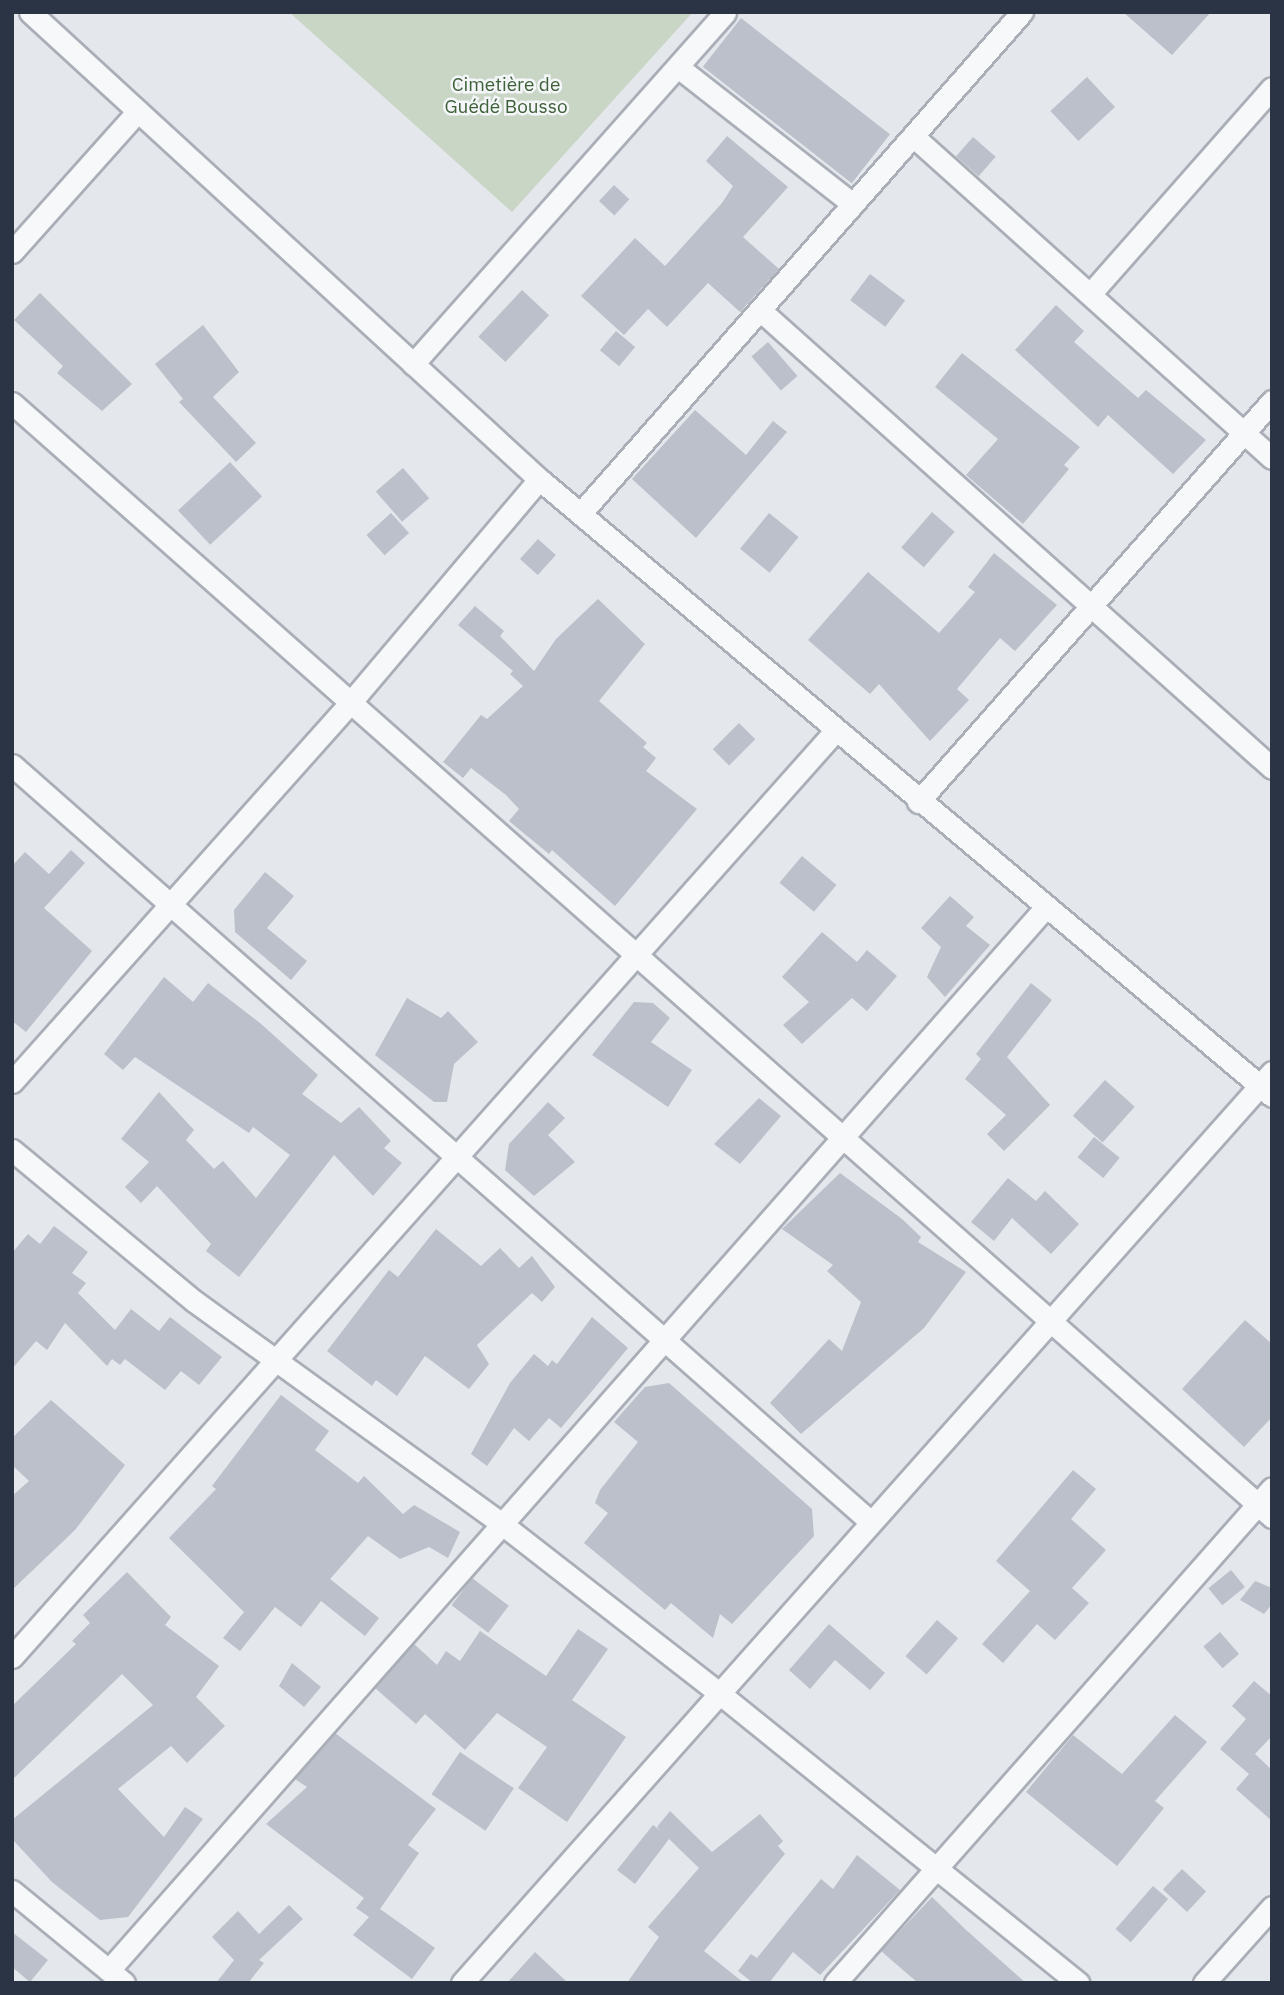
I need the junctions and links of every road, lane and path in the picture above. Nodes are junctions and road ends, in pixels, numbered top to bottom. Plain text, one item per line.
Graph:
1 (30, 12) edge
2 (725, 12) edge
3 (1022, 12) edge
4 (678, 67) junction
5 (1272, 88) edge
6 (138, 111) junction
7 (1264, 112) edge
8 (913, 136) junction
9 (853, 204) junction
10 (12, 252) edge
11 (1091, 293) junction
12 (760, 310) junction
13 (413, 364) junction
14 (1272, 401) edge
15 (12, 403) edge
16 (1244, 433) junction
17 (1272, 458) edge
18 (539, 479) junction
19 (580, 514) junction
20 (1090, 606) junction
21 (350, 702) junction
22 (834, 732) junction
23 (12, 765) edge
24 (1272, 768) edge
25 (918, 802) junction
26 (171, 905) junction
27 (1045, 908) junction
28 (635, 955) junction
29 (12, 1083) edge
30 (1268, 1085) edge
31 (842, 1138) junction
32 (12, 1150) edge
33 (456, 1157) junction
34 (1049, 1322) junction
35 (664, 1340) junction
36 (276, 1360) junction
37 (1272, 1488) edge
38 (1264, 1511) edge
39 (871, 1522) junction
40 (502, 1524) junction
41 (12, 1657) edge
42 (719, 1693) junction
43 (933, 1870) junction
44 (12, 1891) edge
45 (1272, 1907) edge
46 (116, 1976) edge
47 (461, 1983) edge
48 (835, 1983) edge
49 (1079, 1983) edge
50 (1204, 1983) edge

1 - 6 street
2 - 4 street
3 - 8 street
4 - 9 street
4 - 13 street
5 - 7 street
6 - 10 street
6 - 13 street
7 - 11 street
8 - 9 street
8 - 11 street
9 - 12 street
11 - 16 street
12 - 19 street
12 - 20 street
13 - 18 street
14 - 16 street
15 - 21 street
16 - 17 street
16 - 20 street
18 - 19 street
18 - 21 street
19 - 22 street
20 - 24 street
20 - 25 street
21 - 26 street
21 - 28 street
22 - 25 street
22 - 28 street
23 - 26 street
25 - 27 street
26 - 29 street
26 - 33 street
27 - 30 street
27 - 31 street
28 - 31 street
28 - 33 street
30 - 34 street
31 - 34 street
31 - 35 street
32 - 36 street
33 - 35 street
33 - 36 street
34 - 38 street
34 - 39 street
35 - 39 street
35 - 40 street
36 - 40 street
36 - 41 street
37 - 38 street
38 - 43 street
39 - 42 street
40 - 42 street
40 - 46 street
42 - 43 street
42 - 47 street
43 - 48 street
43 - 49 street
44 - 46 street
45 - 50 street

